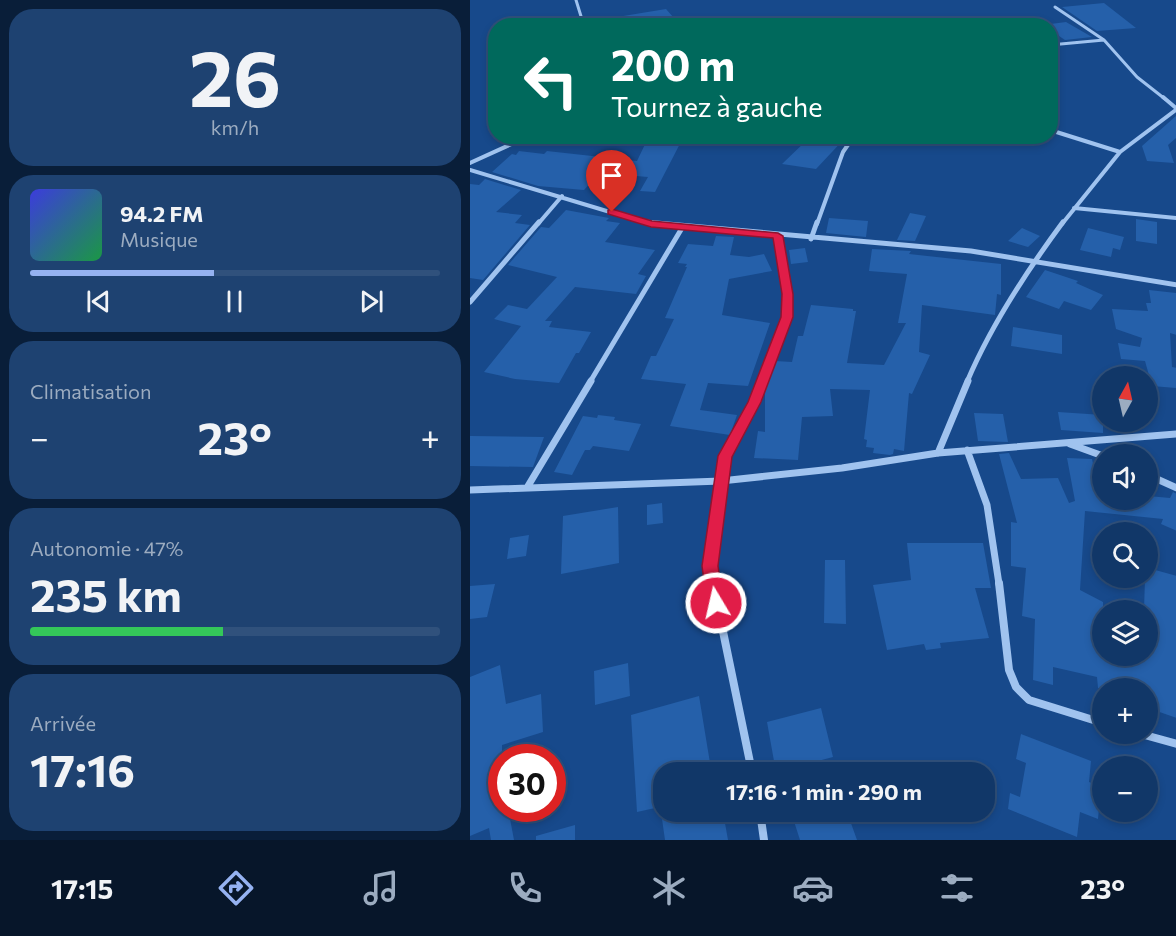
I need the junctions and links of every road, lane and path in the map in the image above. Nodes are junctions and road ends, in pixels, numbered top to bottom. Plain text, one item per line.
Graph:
1 (576, 0) edge
2 (1055, 7) dead end
3 (582, 18) edge
4 (1104, 40) junction
5 (1058, 44) edge
6 (1176, 109) edge
7 (1058, 133) edge
8 (512, 144) edge
9 (848, 144) edge
10 (1120, 152) junction
11 (470, 163) edge
12 (470, 170) edge
13 (562, 196) junction
14 (1074, 208) junction
15 (1176, 218) edge
16 (682, 228) junction
17 (778, 236) junction
18 (811, 239) junction
19 (1035, 260) junction
20 (1176, 285) edge
21 (470, 302) edge
22 (1176, 434) edge
23 (1068, 443) junction
24 (967, 450) junction
25 (1092, 452) edge
26 (938, 453) junction
27 (1158, 480) edge
28 (721, 482) junction
29 (528, 486) junction
30 (1176, 488) edge
31 (470, 490) edge
32 (1092, 720) edge
33 (1158, 739) edge
34 (1176, 744) edge
35 (750, 762) edge
36 (761, 822) edge
37 (764, 840) edge

1 - 3 street
2 - 4 street
4 - 5 street
4 - 6 street
6 - 10 street
7 - 10 street
8 - 11 street
9 - 18 street
10 - 14 street
12 - 13 street
13 - 16 street
13 - 21 street
14 - 15 street
14 - 19 street
16 - 17 street
16 - 29 street
17 - 18 street
17 - 28 street
18 - 19 street
19 - 20 street
19 - 26 street
22 - 23 street
23 - 24 street
23 - 25 street
24 - 26 street
24 - 32 street
26 - 28 street
27 - 30 street
28 - 29 street
28 - 35 street
29 - 31 street
33 - 34 street
36 - 37 street

